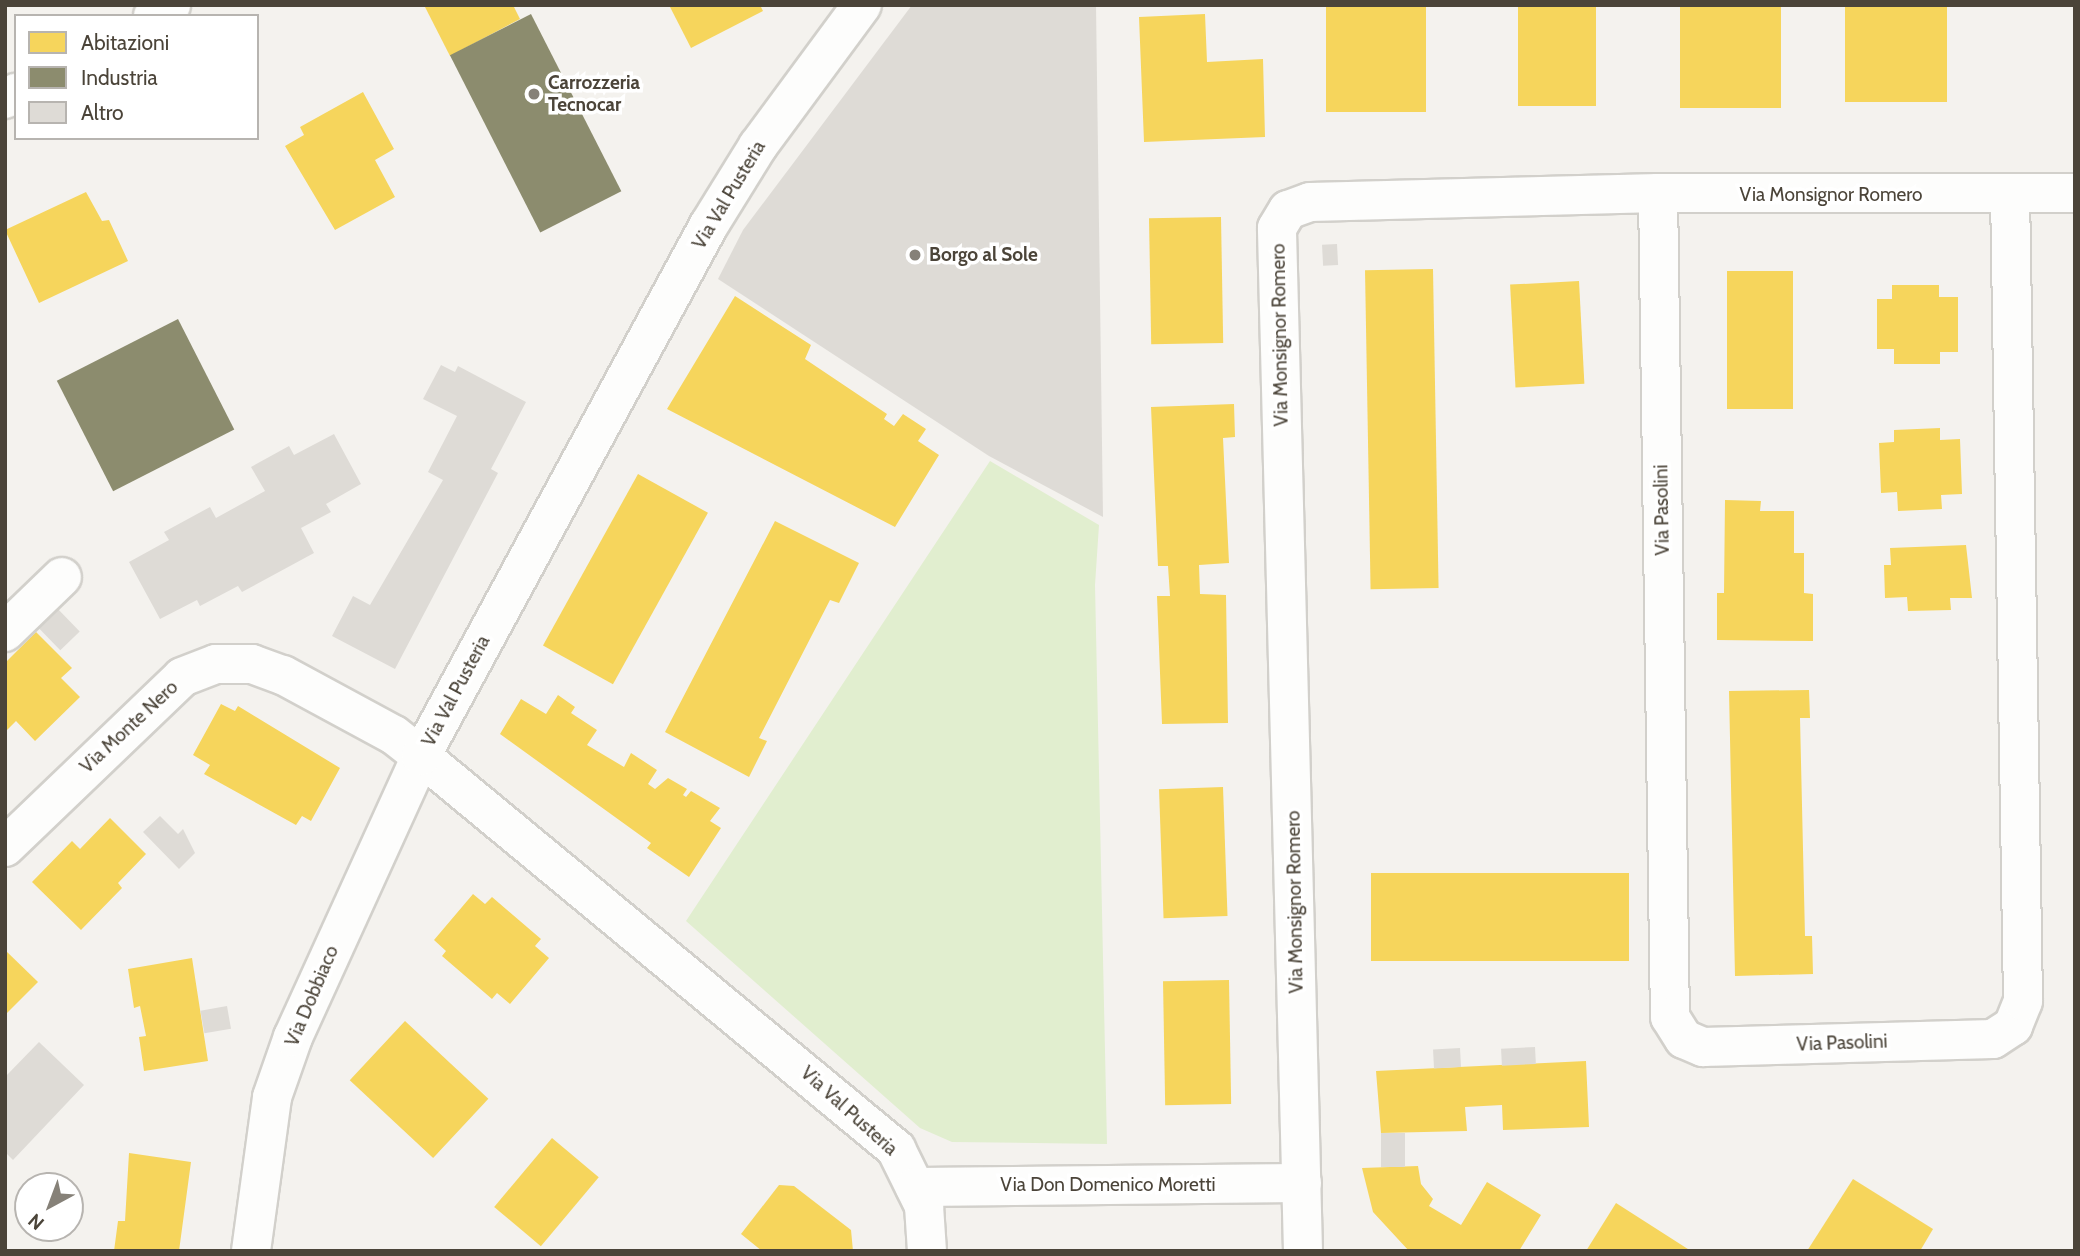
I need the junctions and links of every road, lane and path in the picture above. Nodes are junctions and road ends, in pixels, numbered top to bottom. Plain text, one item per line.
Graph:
1 (862, 5) edge
2 (1658, 193) junction
3 (2075, 193) edge
4 (2010, 194) junction
5 (62, 577) dead end
6 (5, 632) edge
7 (421, 756) junction
8 (5, 847) edge
9 (1302, 1183) junction
10 (915, 1187) junction
11 (1308, 1248) edge
12 (251, 1251) edge
13 (928, 1251) edge

1 - 7 street, Via Val Pusteria
2 - 4 street, Via Monsignor Romero
2 - 4 street, Via Pasolini
2 - 9 street, Via Monsignor Romero
3 - 4 street, Via Monsignor Romero
5 - 6 street
7 - 8 street, Via Monte Nero
7 - 10 street, Via Val Pusteria
7 - 12 street, Via Dobbiaco
9 - 10 street, Via Don Domenico Moretti
9 - 11 street, Via Monsignor Romero
10 - 13 street, Via Val Pusteria

